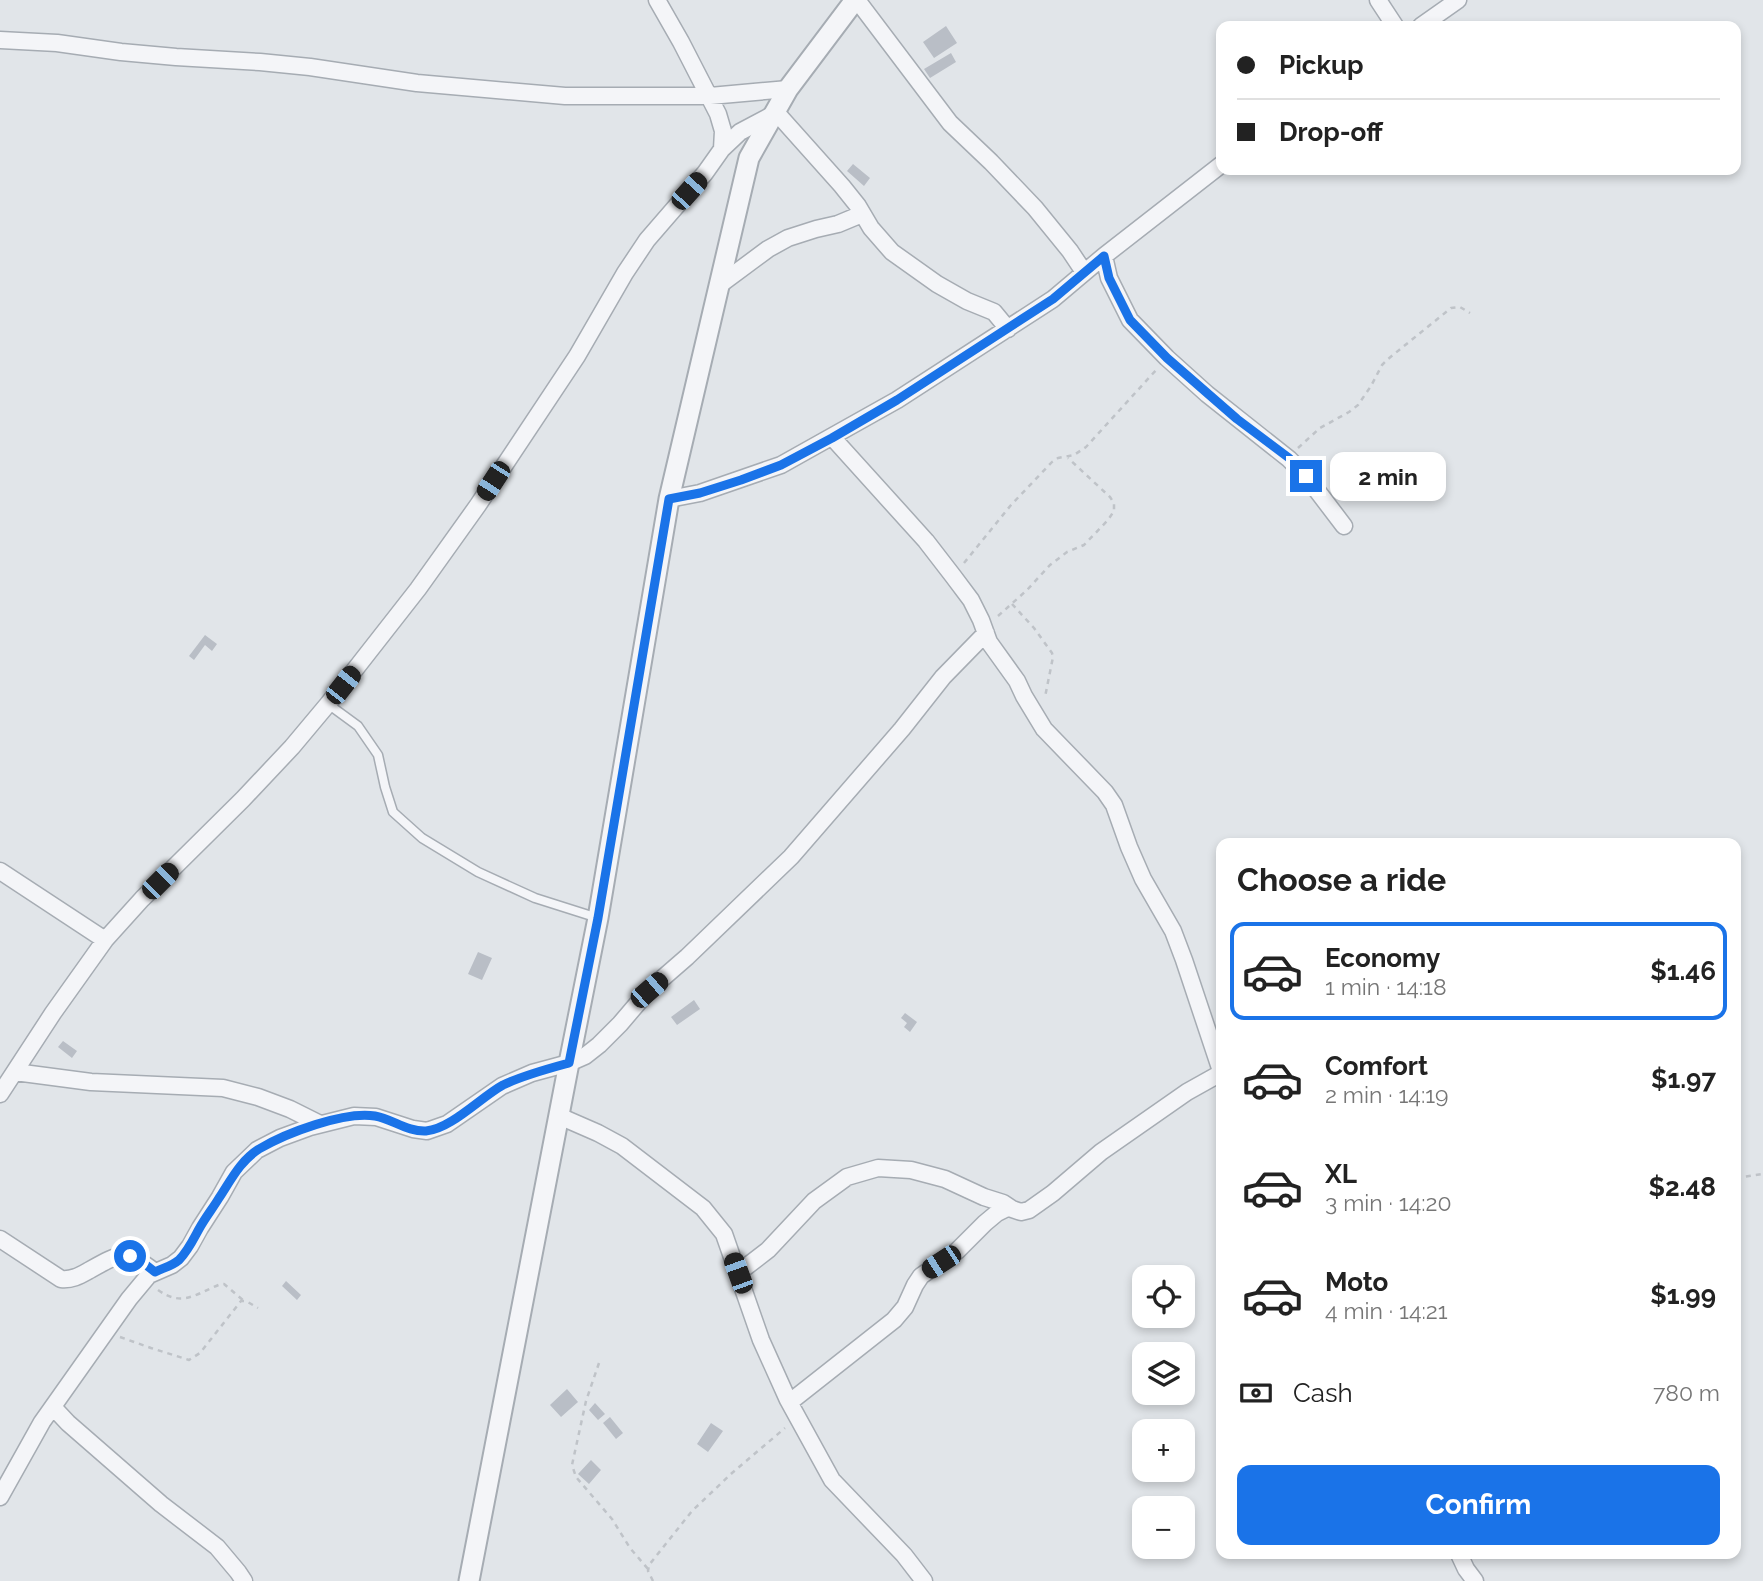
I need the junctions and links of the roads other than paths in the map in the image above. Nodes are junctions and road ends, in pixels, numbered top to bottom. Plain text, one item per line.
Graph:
1 (657, 0) edge
2 (856, 0) edge
3 (1378, 0) edge
4 (1458, 0) edge
5 (1392, 21) edge
6 (1428, 21) edge
7 (0, 40) edge
8 (788, 89) junction
9 (710, 96) junction
10 (774, 113) junction
11 (722, 149) junction
12 (1216, 169) edge
13 (862, 214) junction
14 (1104, 256) junction
15 (1084, 272) junction
16 (718, 285) junction
17 (1007, 329) junction
18 (832, 438) junction
19 (669, 499) junction
20 (1344, 526) dead end
21 (985, 630) junction
22 (328, 704) junction
23 (0, 871) edge
24 (598, 918) junction
25 (105, 940) junction
26 (1216, 1059) edge
27 (569, 1063) junction
28 (15, 1072) junction
29 (1216, 1077) edge
30 (0, 1094) edge
31 (559, 1116) junction
32 (320, 1124) junction
33 (1009, 1207) junction
34 (0, 1239) edge
35 (738, 1273) junction
36 (150, 1276) junction
37 (53, 1407) junction
38 (794, 1409) junction
39 (0, 1497) edge
40 (1461, 1559) edge
41 (244, 1581) edge
42 (469, 1581) edge
43 (924, 1581) edge
44 (1475, 1581) edge

1 - 9 street
2 - 8 street
2 - 15 street
3 - 5 street
4 - 6 street
7 - 9 street
8 - 9 street
8 - 10 street
9 - 11 street
10 - 11 street
10 - 13 street
10 - 16 street
11 - 22 street
12 - 14 street
13 - 16 street
13 - 17 street
14 - 15 street
14 - 20 street
15 - 17 street
16 - 19 street
17 - 18 street
18 - 19 street
18 - 21 street
19 - 24 street
21 - 26 street
21 - 27 street
22 - 24 lane
22 - 25 street
23 - 25 street
24 - 27 street
25 - 28 street
27 - 31 street
27 - 32 street
28 - 30 street
28 - 32 street
29 - 33 street
31 - 35 street
31 - 42 street
32 - 36 street
33 - 35 street
33 - 38 street
34 - 36 street
35 - 38 street
36 - 37 street
37 - 39 street
37 - 41 street
38 - 43 street
40 - 44 street

